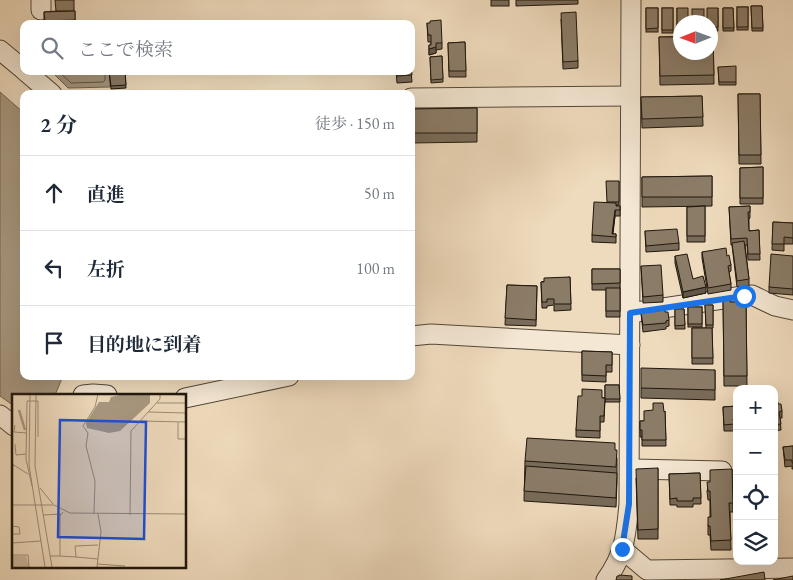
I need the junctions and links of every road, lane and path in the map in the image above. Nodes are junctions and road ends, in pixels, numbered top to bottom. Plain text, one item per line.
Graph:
1 (631, 0) edge
2 (0, 50) edge
3 (20, 68) edge
4 (29, 75) edge
5 (47, 90) edge
6 (630, 96) junction
7 (415, 98) edge
8 (793, 310) edge
9 (630, 313) junction
10 (415, 336) edge
11 (630, 345) junction
12 (270, 380) edge
13 (186, 398) edge
14 (0, 415) edge
15 (12, 424) edge
16 (629, 469) junction
17 (722, 471) edge
18 (622, 549) junction
19 (637, 561) junction
20 (793, 568) edge
21 (606, 580) edge
22 (637, 580) edge

1 - 6 street
2 - 3 street
4 - 5 street
6 - 7 street
6 - 9 street
8 - 9 street
9 - 11 street
10 - 11 street
11 - 16 street
12 - 13 street
14 - 15 street
16 - 17 street
16 - 18 street
18 - 19 street
18 - 21 street
19 - 20 street
19 - 22 street

